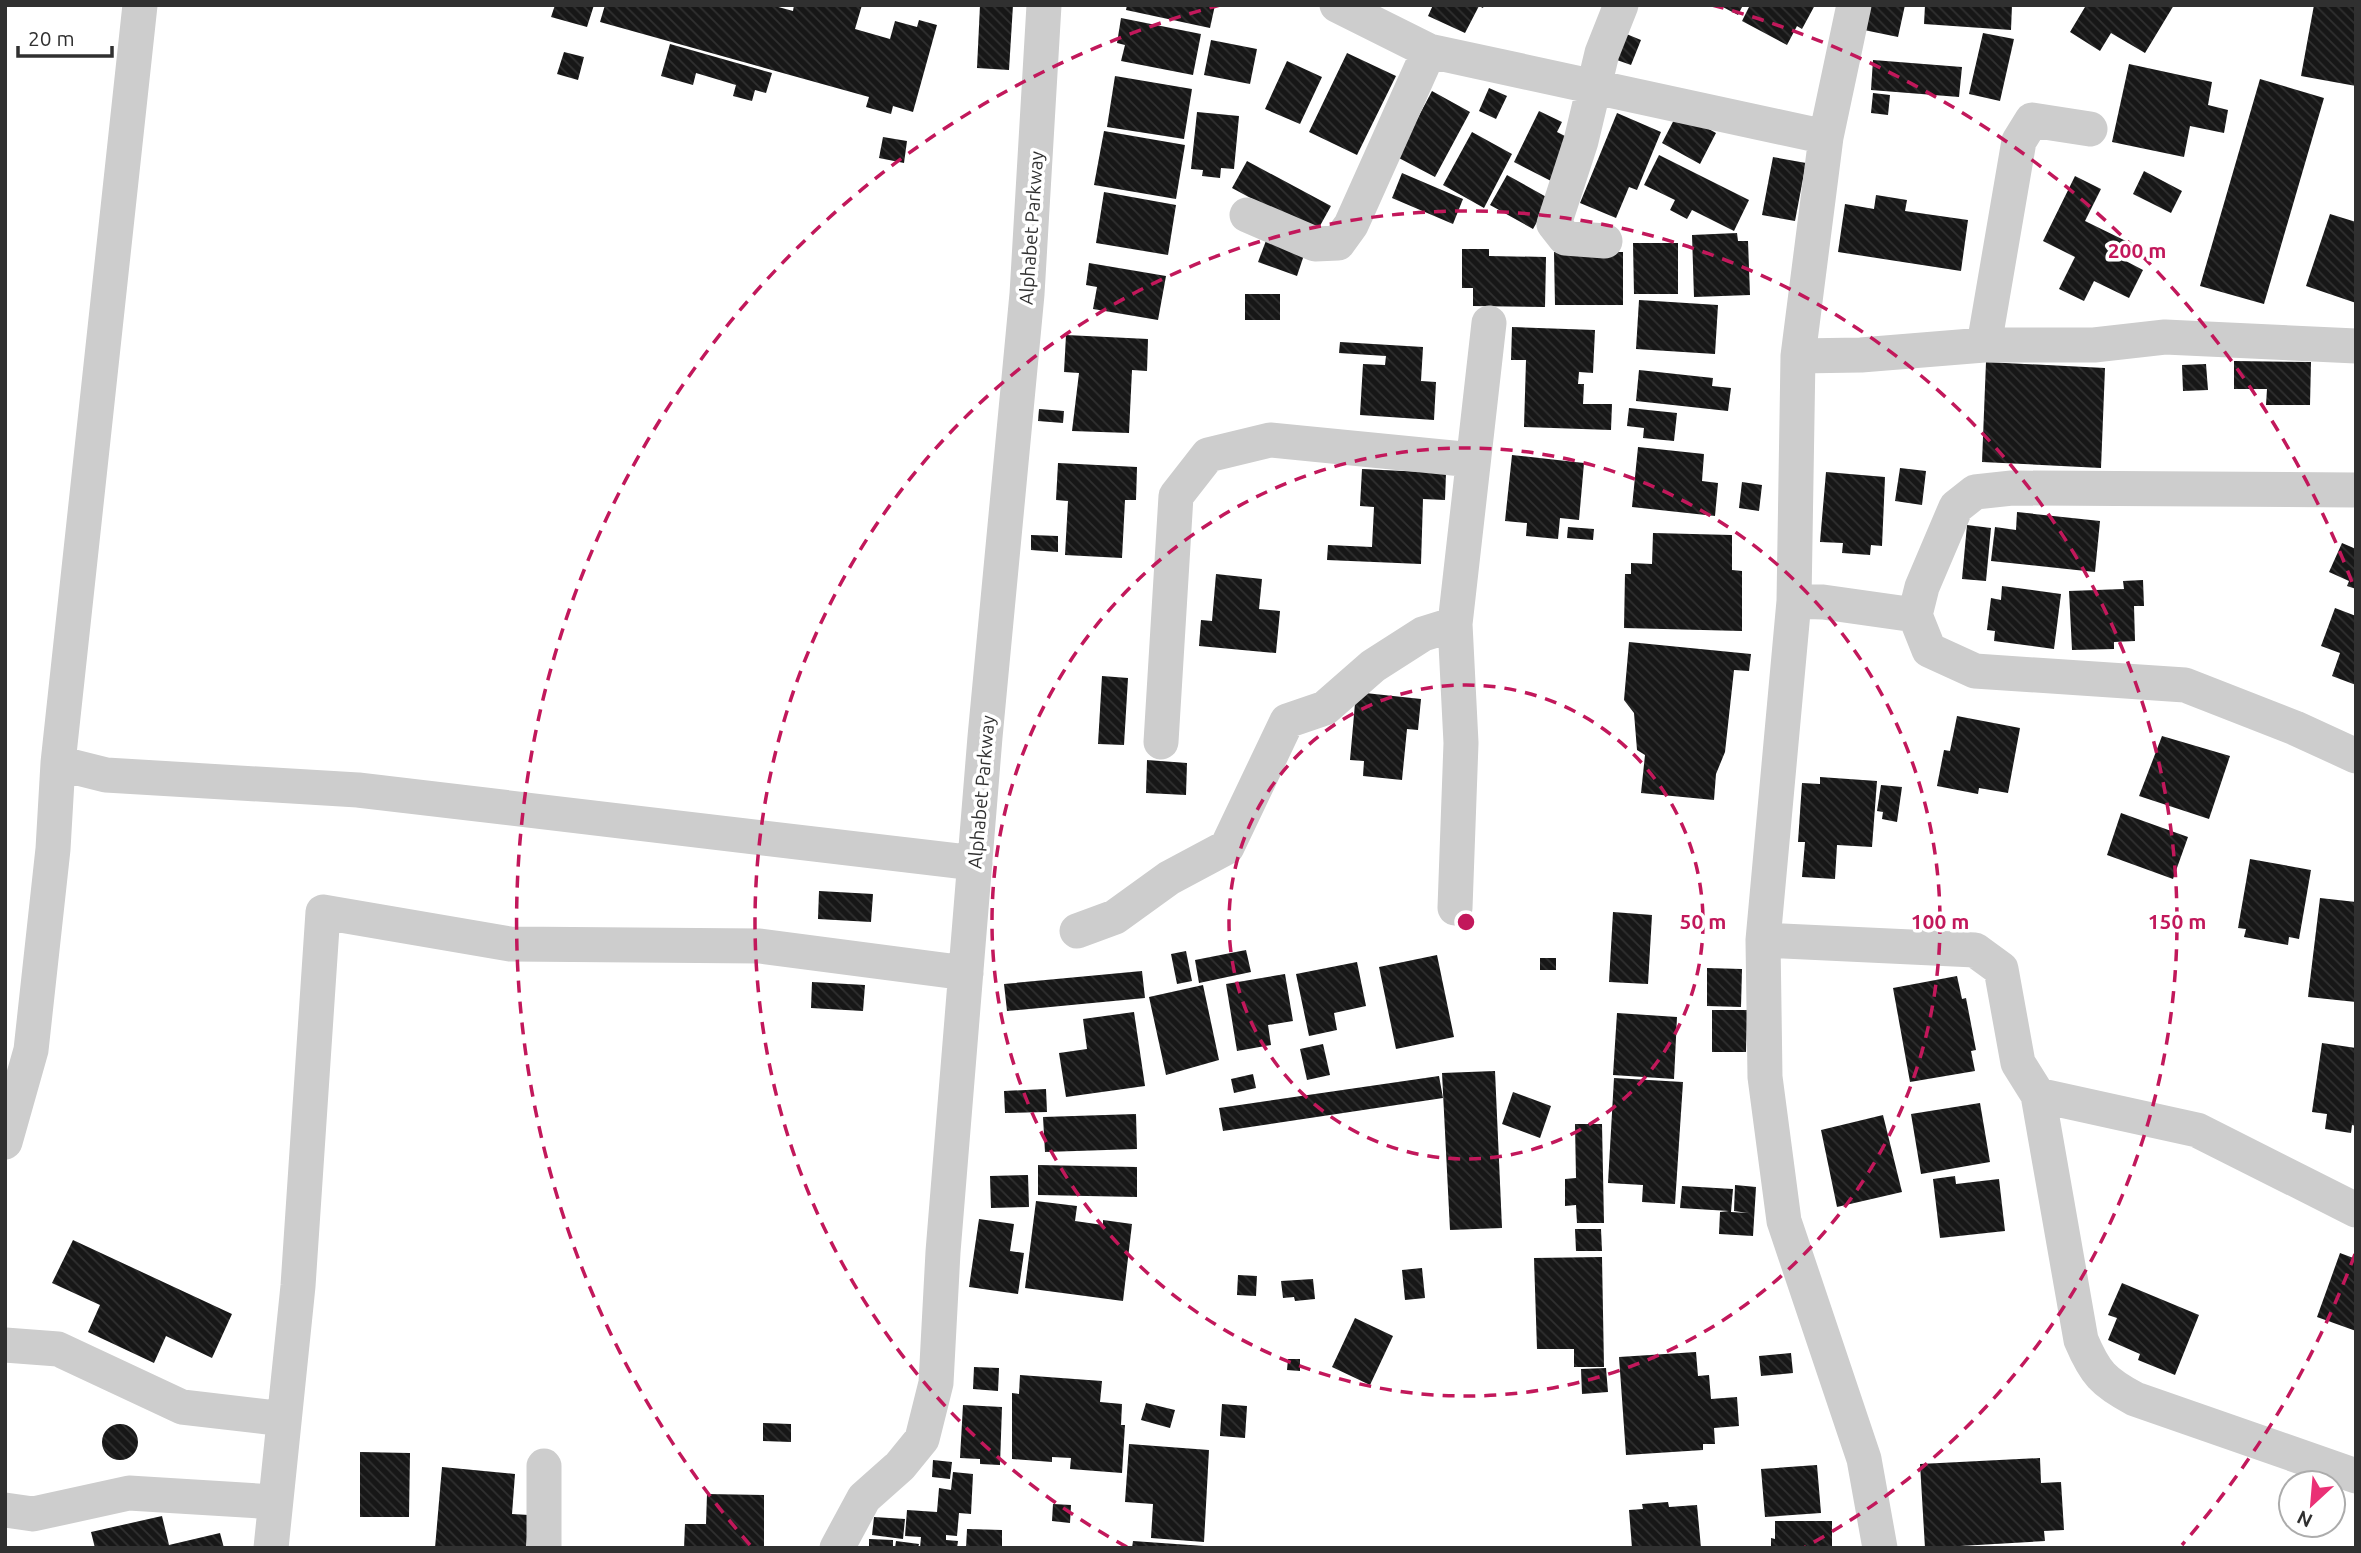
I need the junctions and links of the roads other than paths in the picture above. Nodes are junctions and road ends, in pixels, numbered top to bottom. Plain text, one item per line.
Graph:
1 (140, 5) edge
2 (1044, 5) edge
3 (1337, 5) edge
4 (1621, 5) edge
5 (1854, 5) edge
6 (1429, 51) junction
7 (1593, 87) junction
8 (2090, 129) dead end
9 (1826, 137) junction
10 (1247, 215) dead end
11 (1605, 241) dead end
12 (1489, 323) dead end
13 (1984, 345) junction
14 (2356, 345) edge
15 (1798, 356) junction
16 (1473, 460) junction
17 (2356, 490) edge
18 (1794, 601) junction
19 (1915, 615) junction
20 (1455, 624) junction
21 (1161, 742) dead end
22 (2356, 756) edge
23 (58, 763) junction
24 (975, 863) junction
25 (1455, 908) dead end
26 (1077, 931) dead end
27 (1763, 940) junction
28 (966, 973) junction
29 (2038, 1095) junction
30 (5, 1142) edge
31 (2356, 1210) edge
32 (5, 1345) edge
33 (284, 1419) junction
34 (544, 1466) dead end
35 (2356, 1476) edge
36 (275, 1502) junction
37 (5, 1510) edge
38 (271, 1548) edge
39 (544, 1548) edge
40 (837, 1548) edge
41 (1880, 1548) edge

1 - 23 street
2 - 24 street, Alphabet Parkway
3 - 6 street
4 - 7 street
5 - 9 street
6 - 7 street
6 - 10 street
7 - 9 street
7 - 11 street
8 - 13 street
9 - 15 street
12 - 16 street
13 - 14 street
13 - 15 street
15 - 18 street
16 - 20 street
16 - 21 street
17 - 19 street
18 - 19 street
18 - 27 street
19 - 22 street
20 - 25 street
20 - 26 street
23 - 24 street
23 - 30 street
24 - 28 street, Alphabet Parkway
27 - 29 street
27 - 41 street
28 - 33 street
28 - 40 street, Alphabet Parkway
29 - 31 street
29 - 35 street
32 - 33 street
33 - 36 street
34 - 39 street
36 - 37 street
36 - 38 street

